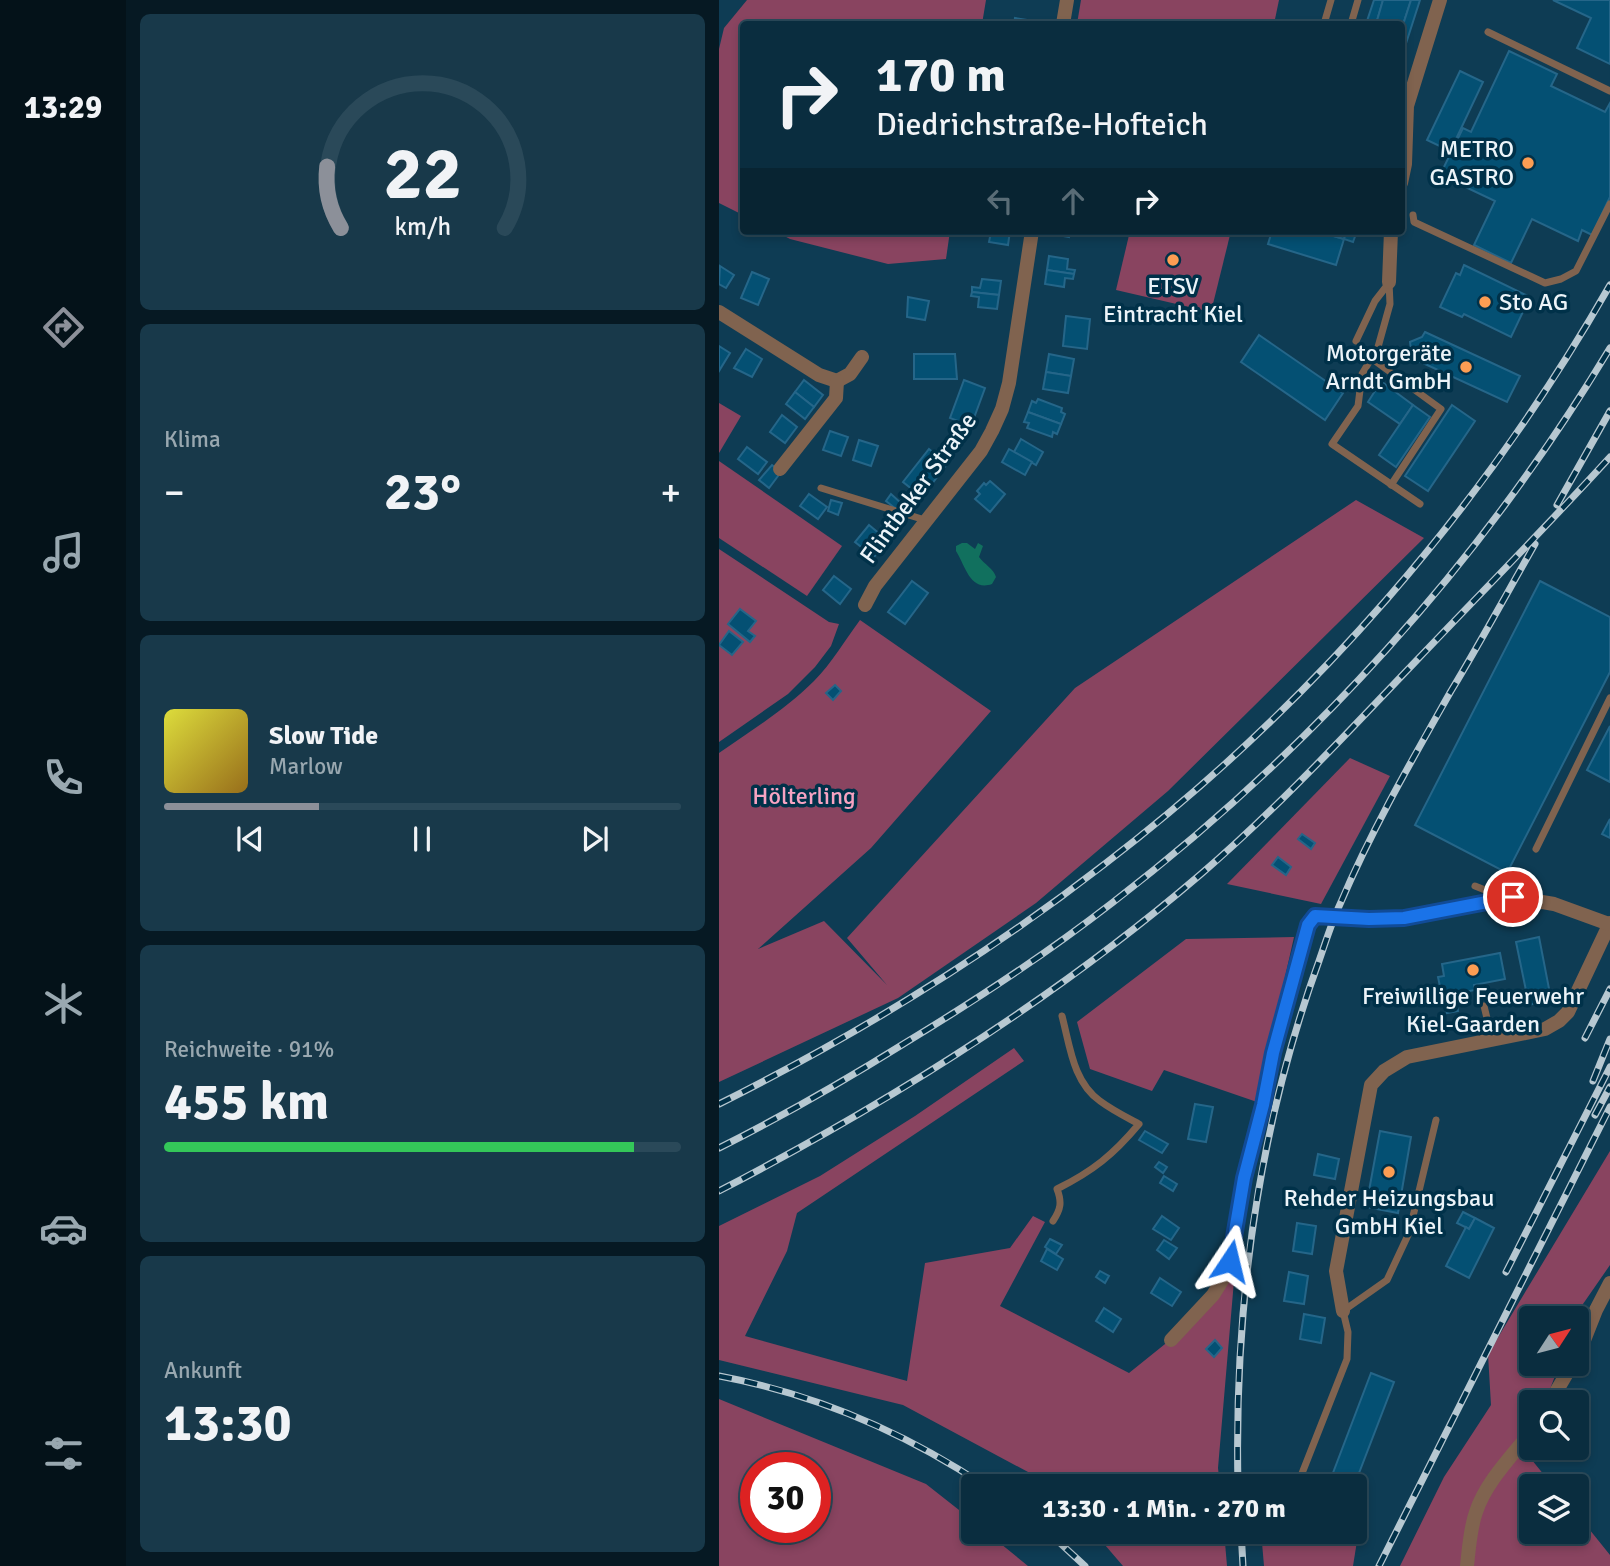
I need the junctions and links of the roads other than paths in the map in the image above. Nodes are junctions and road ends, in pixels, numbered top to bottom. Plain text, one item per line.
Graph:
1 (1067, 0) edge
2 (1331, 0) edge
3 (1358, 0) edge
4 (1440, 0) edge
5 (1064, 21) edge
6 (1325, 21) edge
7 (1352, 21) edge
8 (1488, 32) dead end
9 (1610, 91) edge
10 (1405, 164) edge
11 (1610, 204) edge
12 (1413, 215) dead end
13 (1031, 235) edge
14 (1391, 235) edge
15 (1389, 282) junction
16 (719, 312) edge
17 (1356, 341) dead end
18 (862, 357) dead end
19 (1371, 358) junction
20 (837, 381) junction
21 (780, 469) dead end
22 (1391, 485) junction
23 (821, 488) dead end
24 (1420, 504) dead end
25 (925, 520) junction
26 (865, 605) dead end
27 (1610, 698) edge
28 (1536, 849) dead end
29 (1475, 886) dead end
30 (1506, 899) junction
31 (1609, 924) edge
32 (1484, 1006) dead end
33 (1062, 1016) dead end
34 (1492, 1040) junction
35 (1436, 1119) dead end
36 (1053, 1221) dead end
37 (1610, 1283) edge
38 (1343, 1311) junction
39 (1589, 1327) edge
40 (1171, 1340) dead end
41 (1519, 1447) edge
42 (1302, 1474) edge
43 (1467, 1566) edge

1 - 5 street
2 - 6 lane
3 - 7 lane
4 - 10 street
8 - 9 lane
11 - 12 lane
13 - 25 street, Flintbeker Straße
14 - 15 street
15 - 17 lane
15 - 19 lane
16 - 20 street
18 - 20 street
19 - 22 lane
19 - 22 lane
20 - 21 street
22 - 24 lane
23 - 25 lane
25 - 26 street, Flintbeker Straße
27 - 28 lane
29 - 30 lane
30 - 31 street
30 - 40 street
31 - 34 street
32 - 34 lane
33 - 36 lane
34 - 38 street
35 - 38 lane
37 - 39 street
38 - 42 lane
41 - 43 street

